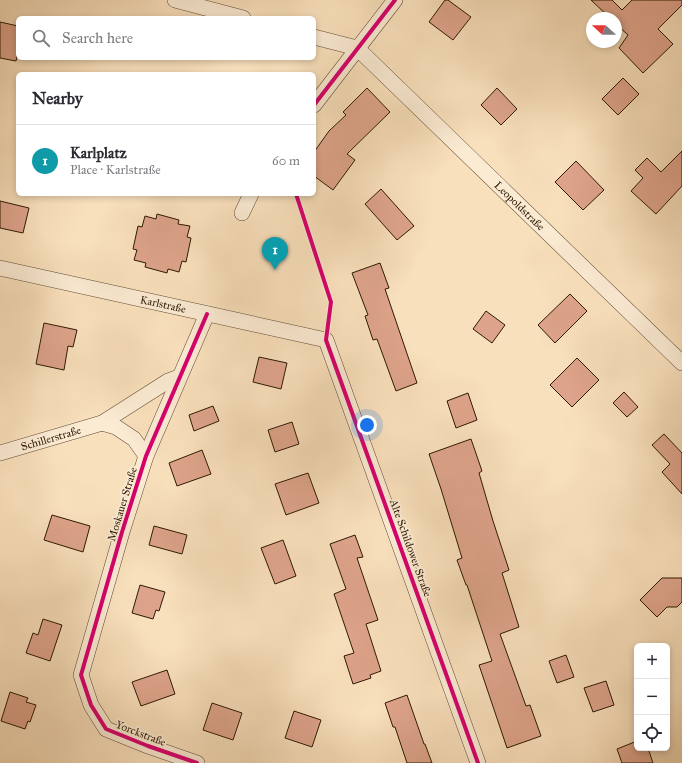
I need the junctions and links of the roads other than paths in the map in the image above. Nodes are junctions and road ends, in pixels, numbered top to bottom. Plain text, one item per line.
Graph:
1 (175, 0) edge
2 (395, 0) edge
3 (235, 16) edge
4 (316, 38) edge
5 (357, 48) junction
6 (316, 102) edge
7 (249, 196) edge
8 (242, 213) dead end
9 (0, 268) edge
10 (207, 314) junction
11 (326, 340) joint
12 (681, 361) edge
13 (179, 377) junction
14 (102, 423) junction
15 (0, 453) edge
16 (146, 456) junction
17 (91, 705) joint
18 (197, 763) edge
19 (478, 763) edge

1 - 3 street
2 - 5 street
4 - 5 street
5 - 6 street
5 - 12 street, Leopoldstraße
7 - 8 street
9 - 10 street, Karlstraße
10 - 11 street, Karlstraße
10 - 13 street, Moskauer Straße
11 - 19 street, Alte Schildower Straße
13 - 14 street, Schillerstraße
13 - 16 street, Moskauer Straße
14 - 15 street, Schillerstraße
14 - 16 street
16 - 17 street, Moskauer Straße
17 - 18 street, Yorckstraße

